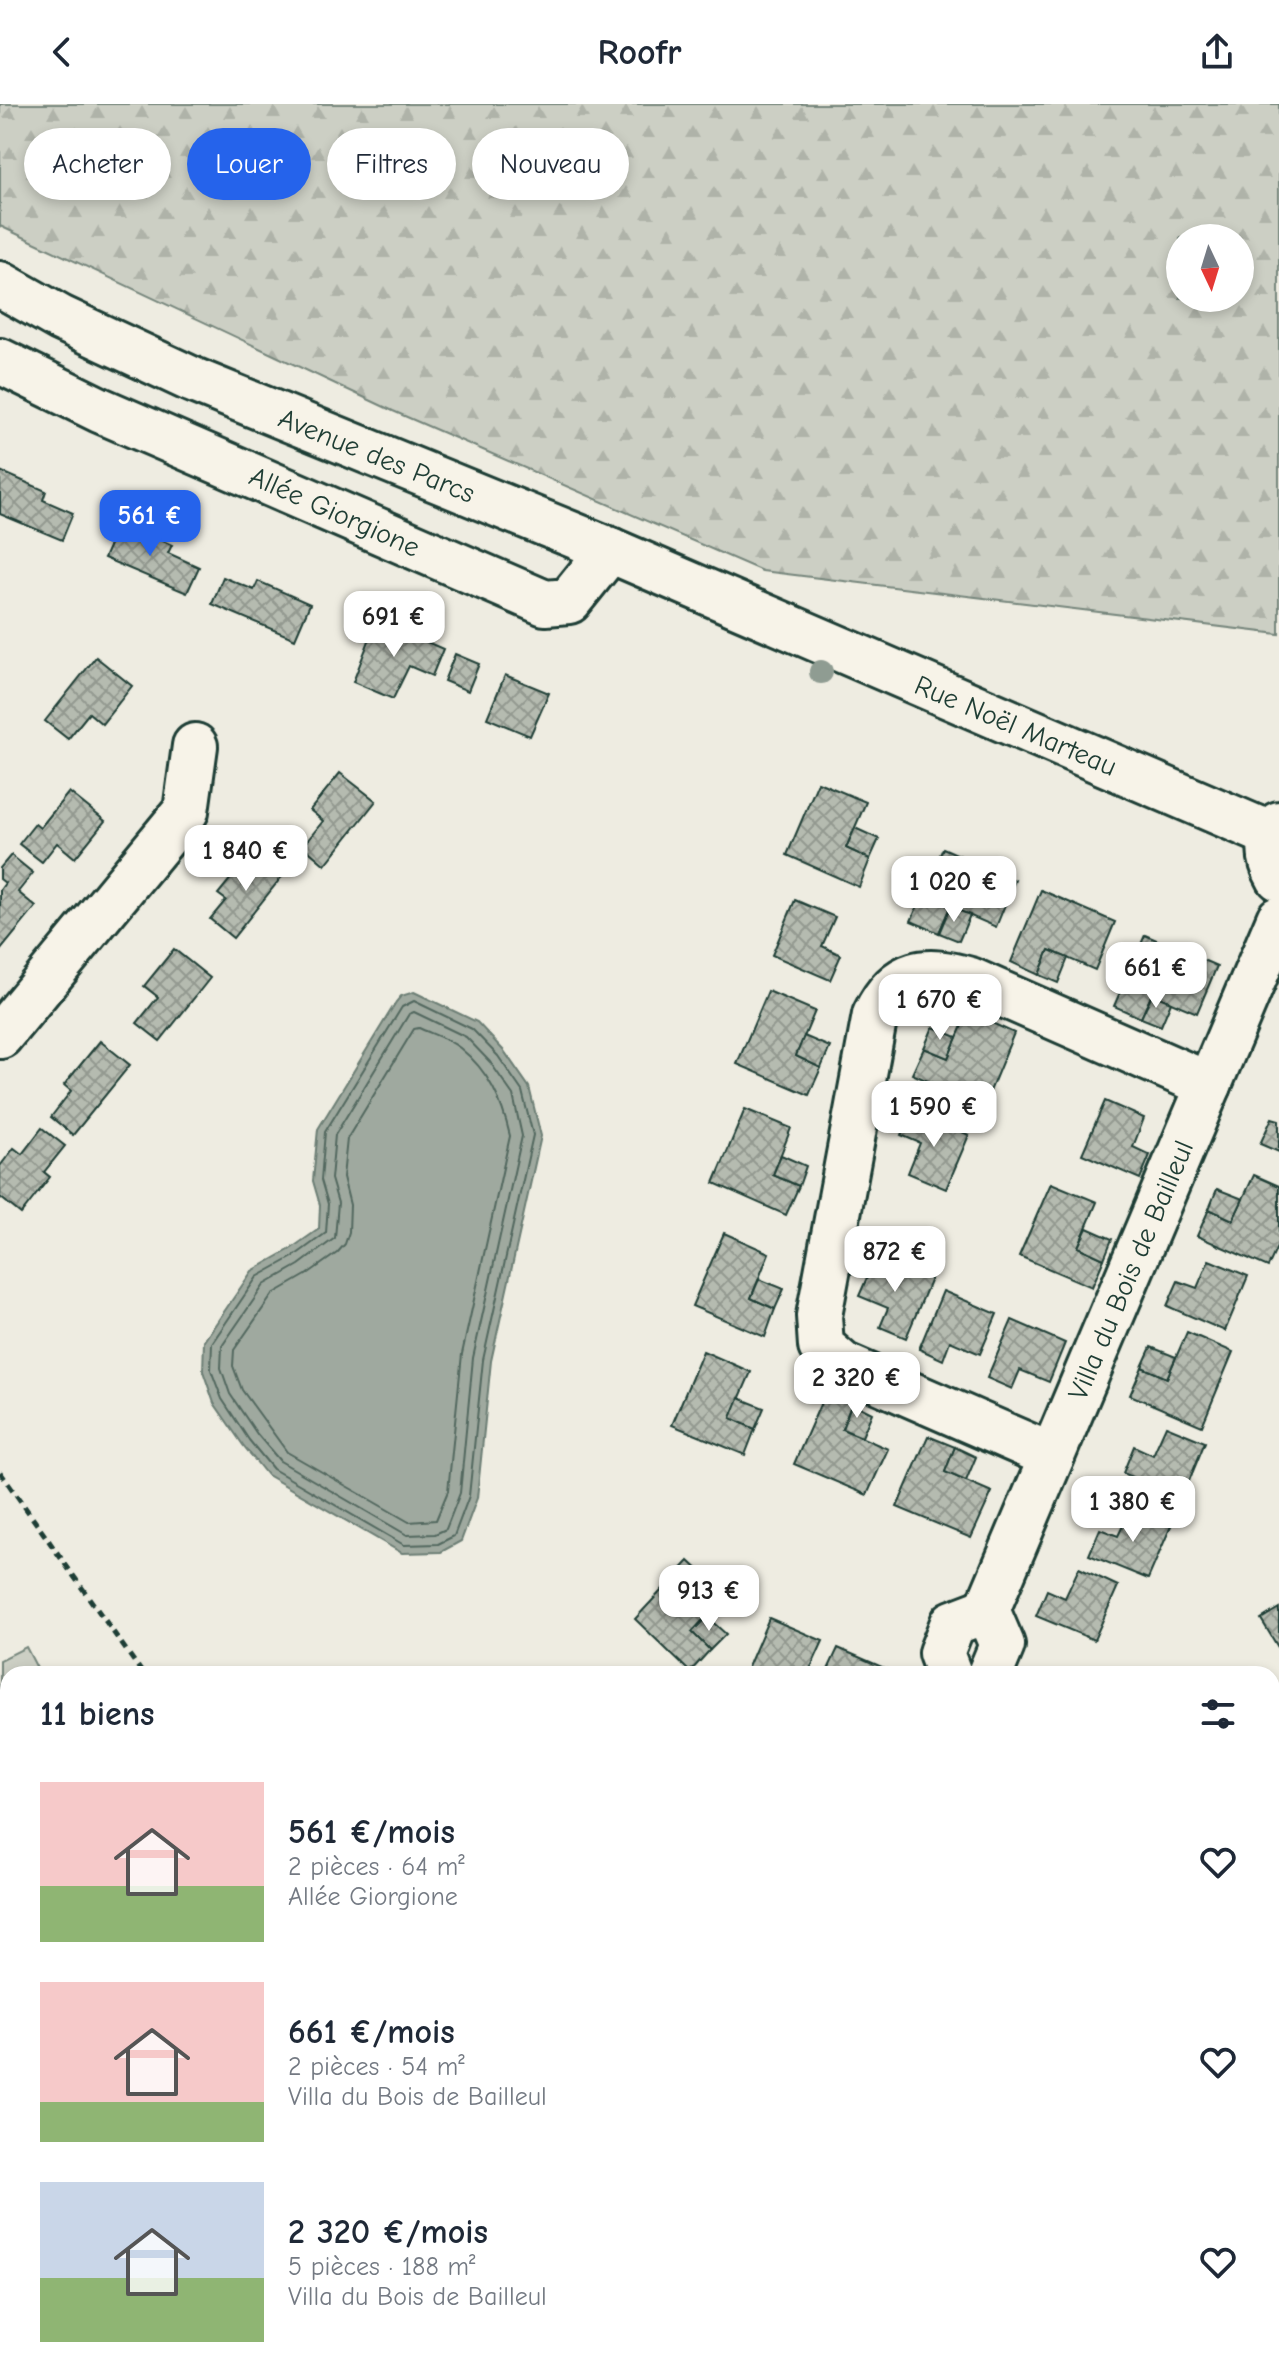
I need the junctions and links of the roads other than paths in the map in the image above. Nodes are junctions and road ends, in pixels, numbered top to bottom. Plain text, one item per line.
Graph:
1 (0, 284) edge
2 (0, 361) edge
3 (610, 550) junction
4 (760, 614) joint
5 (195, 746) dead end
6 (1276, 829) edge
7 (1279, 878) edge
8 (1279, 919) edge
9 (0, 1036) edge
10 (1209, 1085) junction
11 (1052, 1456) junction
12 (987, 1610) junction
13 (946, 1666) edge
14 (993, 1666) edge

1 - 3 street, Avenue des Parcs
2 - 3 street, Allée Giorgione
3 - 4 street, Avenue des Parcs
4 - 6 street, Rue Noël Marteau
5 - 9 street
6 - 7 street
8 - 10 street, Villa du Bois de Bailleul
10 - 11 street, Villa du Bois de Bailleul
10 - 11 street
11 - 12 street, Villa du Bois de Bailleul
12 - 13 street
12 - 14 street

